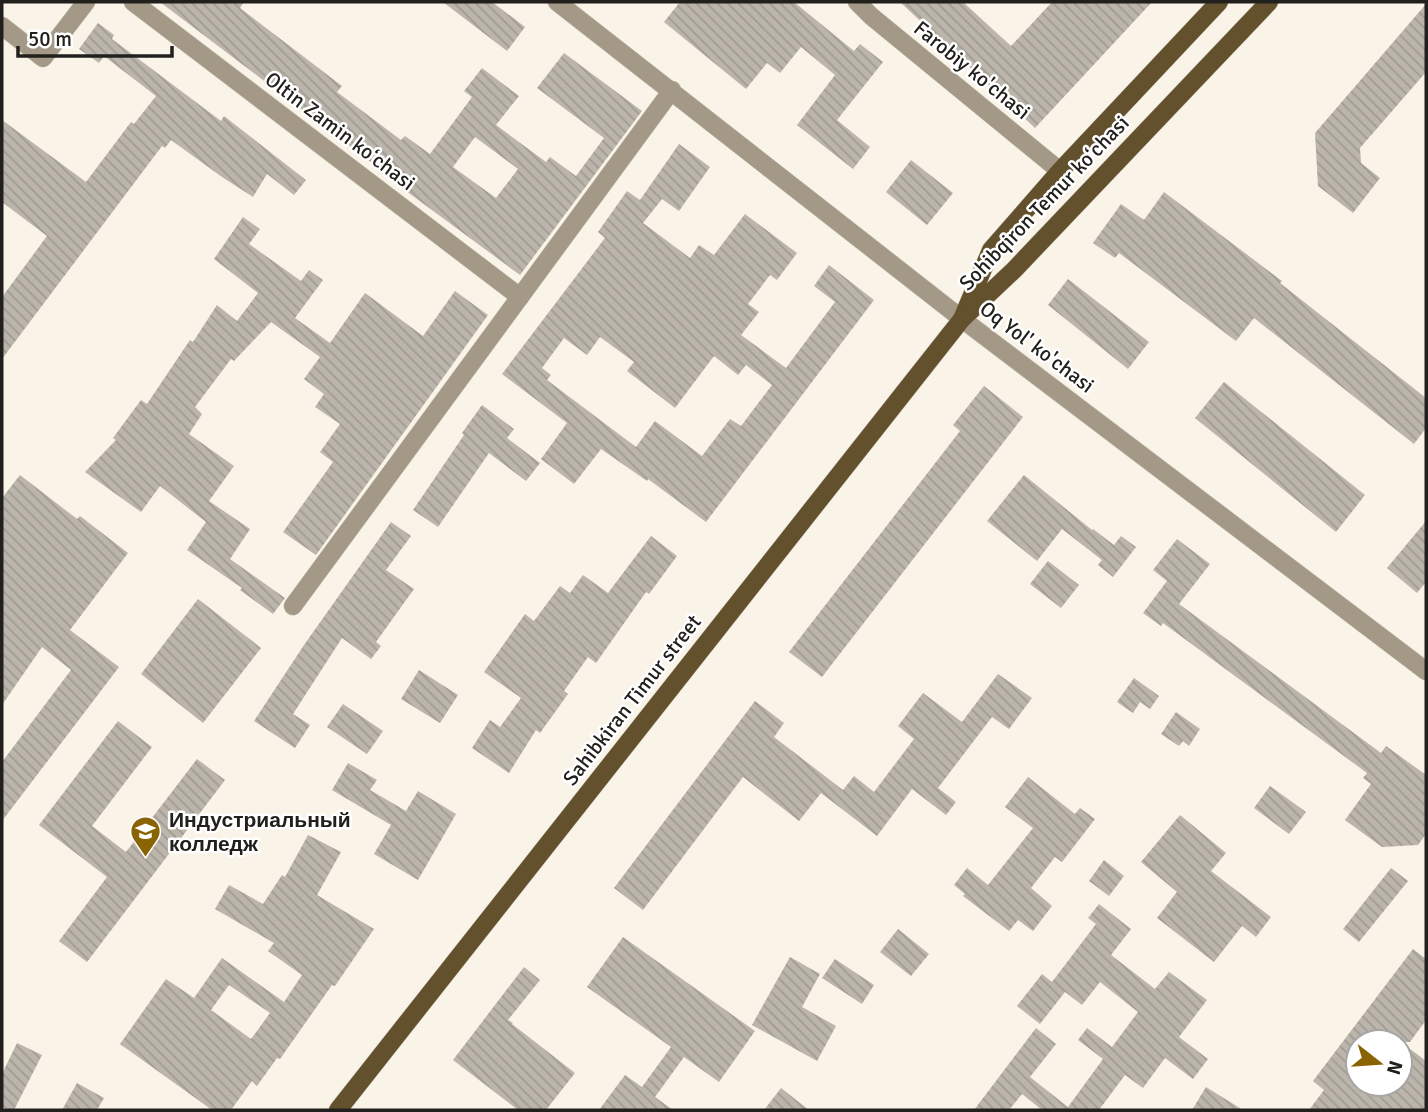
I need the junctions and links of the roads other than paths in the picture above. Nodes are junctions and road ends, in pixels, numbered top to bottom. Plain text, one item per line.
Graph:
1 (86, 2) edge
2 (133, 2) edge
3 (557, 2) edge
4 (857, 2) edge
5 (1219, 2) edge
6 (1269, 2) edge
7 (2, 26) edge
8 (671, 90) junction
9 (1060, 171) junction
10 (520, 297) junction
11 (962, 319) junction
12 (293, 606) dead end
13 (1426, 671) edge
14 (338, 1110) edge

1 - 7 street
2 - 10 street, Oltin Zamin koʻchasi
3 - 8 street, Oq Yol' ko'chasi
4 - 9 street, Farobiy ko'chasi
5 - 9 main road, Sohibqiron Temur koʻchasi
6 - 11 main road, Sohibqiron Temur koʻchasi
8 - 10 street
8 - 11 street, Oq Yol' ko'chasi
9 - 11 main road, Sohibqiron Temur koʻchasi
10 - 12 street
11 - 13 street, Oq Yol' ko'chasi
11 - 14 main road, Sahibkiran Timur street

